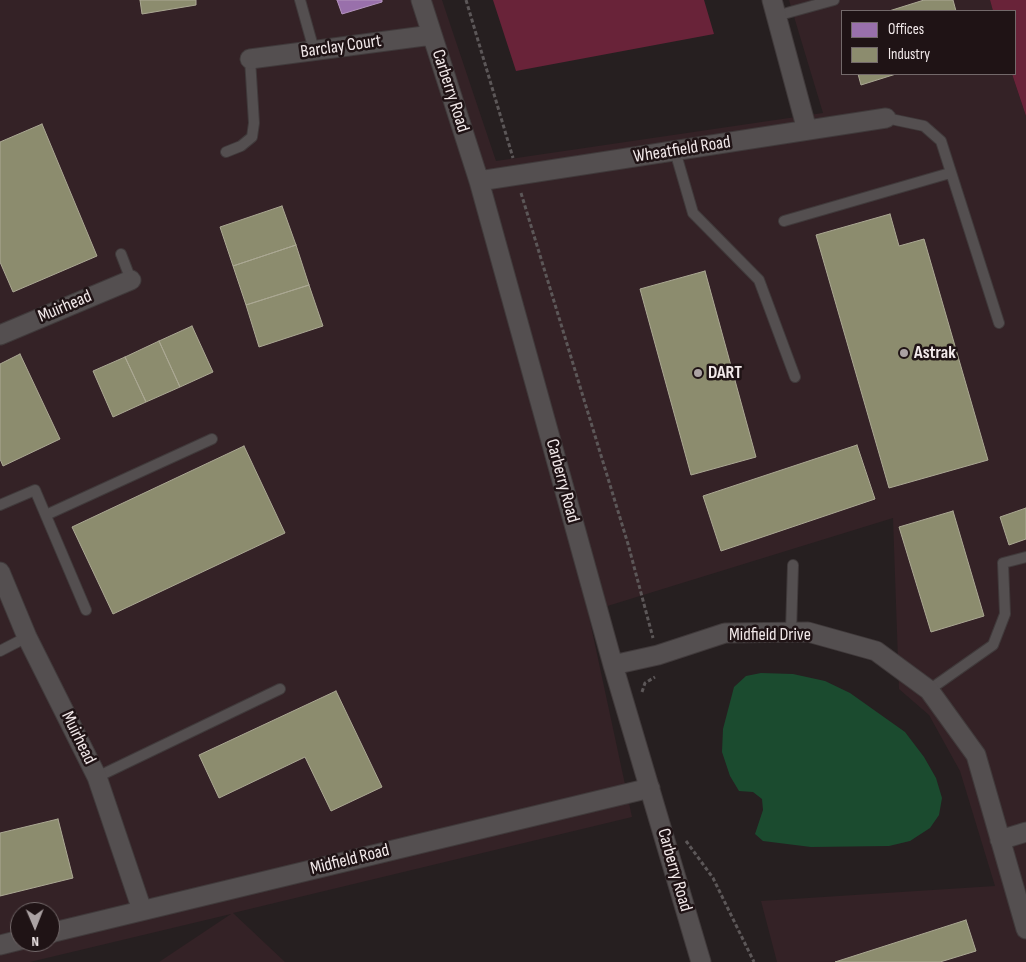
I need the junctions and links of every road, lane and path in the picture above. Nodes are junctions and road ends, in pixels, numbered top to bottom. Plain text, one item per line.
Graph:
1 (300, 0) edge
2 (421, 0) edge
3 (466, 0) edge
4 (834, 0) edge
5 (774, 8) edge
6 (432, 35) junction
7 (314, 50) junction
8 (250, 59) joint
9 (886, 118) joint
10 (807, 130) junction
11 (675, 151) junction
12 (226, 152) dead end
13 (950, 174) junction
14 (518, 176) junction
15 (479, 181) junction
16 (784, 221) dead end
17 (121, 254) dead end
18 (131, 280) joint
19 (999, 323) dead end
20 (1, 332) edge
21 (795, 377) dead end
22 (212, 439) dead end
23 (0, 505) edge
24 (46, 515) junction
25 (1026, 557) edge
26 (793, 565) dead end
27 (0, 572) edge
28 (86, 610) dead end
29 (791, 632) junction
30 (27, 637) junction
31 (0, 651) edge
32 (658, 655) junction
33 (613, 665) junction
34 (280, 690) dead end
35 (929, 690) junction
36 (639, 699) dead end
37 (97, 777) junction
38 (650, 788) junction
39 (1026, 832) edge
40 (680, 834) dead end
41 (1000, 840) junction
42 (142, 910) junction
43 (1026, 929) edge
44 (60, 930) edge
45 (701, 962) edge
46 (754, 962) edge

1 - 7 lane
2 - 6 street, Carberry Road
3 - 14 path
4 - 5 lane
5 - 10 street
6 - 7 street, Barclay Court
6 - 15 street, Carberry Road
7 - 8 street, Barclay Court
8 - 12 lane
9 - 10 street, Wheatfield Road
9 - 13 lane
10 - 11 street, Wheatfield Road
11 - 14 street, Wheatfield Road
11 - 21 lane
13 - 16 lane
13 - 19 lane
14 - 15 street, Wheatfield Road
14 - 32 path
15 - 33 street, Carberry Road
17 - 18 lane
18 - 20 street, Muirhead
22 - 24 lane
23 - 24 lane
24 - 28 lane
25 - 35 lane
26 - 29 lane
27 - 30 street, Muirhead
29 - 32 street, Midfield Drive
29 - 35 street, Midfield Drive
30 - 31 lane
30 - 37 street, Muirhead
32 - 33 street, Midfield Drive
32 - 36 path
33 - 38 street, Carberry Road
34 - 37 lane
35 - 41 street, Midfield Drive
37 - 42 street, Muirhead
38 - 42 street, Midfield Road
38 - 45 street, Carberry Road
39 - 41 street
40 - 46 path
41 - 43 street, Midfield Drive
42 - 44 street, Midfield Road

